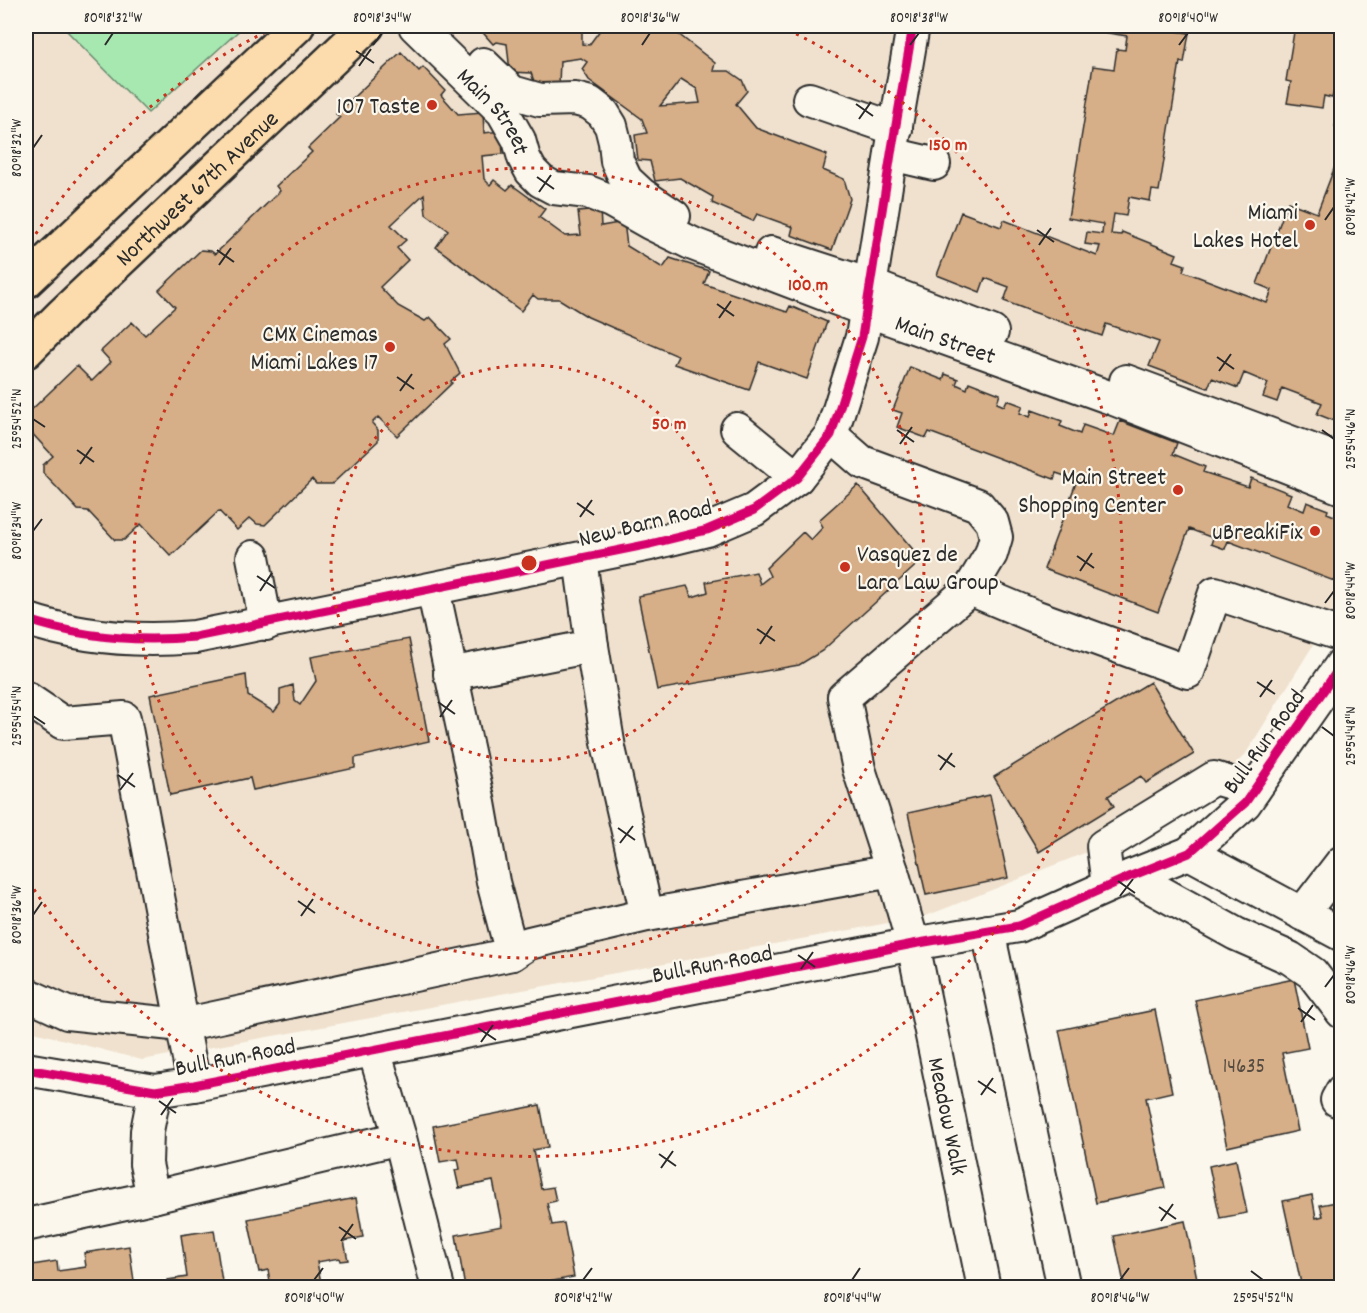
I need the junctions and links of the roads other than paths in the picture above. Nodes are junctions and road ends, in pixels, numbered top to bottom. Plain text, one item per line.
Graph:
1 (297, 26) edge
2 (367, 26) edge
3 (415, 26) edge
4 (446, 26) edge
5 (913, 26) edge
6 (808, 99) dead end
7 (893, 141) junction
8 (934, 164) dead end
9 (26, 280) edge
10 (868, 298) junction
11 (26, 351) edge
12 (737, 429) dead end
13 (831, 435) junction
14 (1341, 462) edge
15 (798, 477) junction
16 (1341, 488) edge
17 (253, 557) dead end
18 (580, 559) junction
19 (970, 589) junction
20 (433, 590) junction
21 (26, 621) edge
22 (266, 624) junction
23 (1341, 634) edge
24 (592, 646) junction
25 (1341, 664) edge
26 (450, 674) junction
27 (26, 698) edge
28 (1254, 790) junction
29 (1189, 854) junction
30 (1341, 862) edge
31 (892, 871) junction
32 (1120, 881) junction
33 (1302, 914) junction
34 (647, 915) junction
35 (988, 931) junction
36 (1341, 935) edge
37 (913, 944) junction
38 (512, 954) junction
39 (26, 994) edge
40 (1341, 1012) edge
41 (182, 1025) junction
42 (374, 1050) junction
43 (26, 1069) edge
44 (194, 1085) junction
45 (155, 1091) junction
46 (400, 1138) junction
47 (153, 1197) junction
48 (26, 1225) edge
49 (438, 1287) edge
50 (984, 1287) edge
51 (1064, 1287) edge

1 - 9 main road, Northwest 67th Avenue
2 - 11 main road, Northwest 67th Avenue
3 - 10 street, Main Street
4 - 10 street, Main Street
5 - 7 street, New Barn Road
6 - 7 street
7 - 8 street
7 - 10 street, New Barn Road
10 - 13 street, New Barn Road
10 - 14 street, Main Street
10 - 16 street, Main Street
12 - 15 street
13 - 15 street, New Barn Road
13 - 19 street
15 - 18 street, New Barn Road
17 - 22 street
18 - 20 street, New Barn Road
18 - 24 street
19 - 23 street
19 - 31 street, Meadow Walk
20 - 22 street, New Barn Road
20 - 26 street
21 - 22 street, New Barn Road
24 - 26 street
24 - 34 street
25 - 28 street, Bull Run Road
26 - 38 street
27 - 41 street
28 - 29 street, Bull Run Road
28 - 32 street
29 - 32 street, Bull Run Road
29 - 33 street
30 - 33 street
31 - 34 street
31 - 37 street, Meadow Walk
32 - 35 street, Bull Run Road
32 - 40 street
33 - 36 street
34 - 38 street
35 - 37 street, Bull Run Road
35 - 51 street
37 - 42 street, Bull Run Road
37 - 50 street, Meadow Walk
38 - 41 street
39 - 41 street
41 - 44 street
42 - 44 street, Bull Run Road
42 - 46 street
43 - 45 street, Bull Run Road
44 - 45 street, Bull Run Road
45 - 47 street
46 - 47 street
46 - 49 street
47 - 48 street

